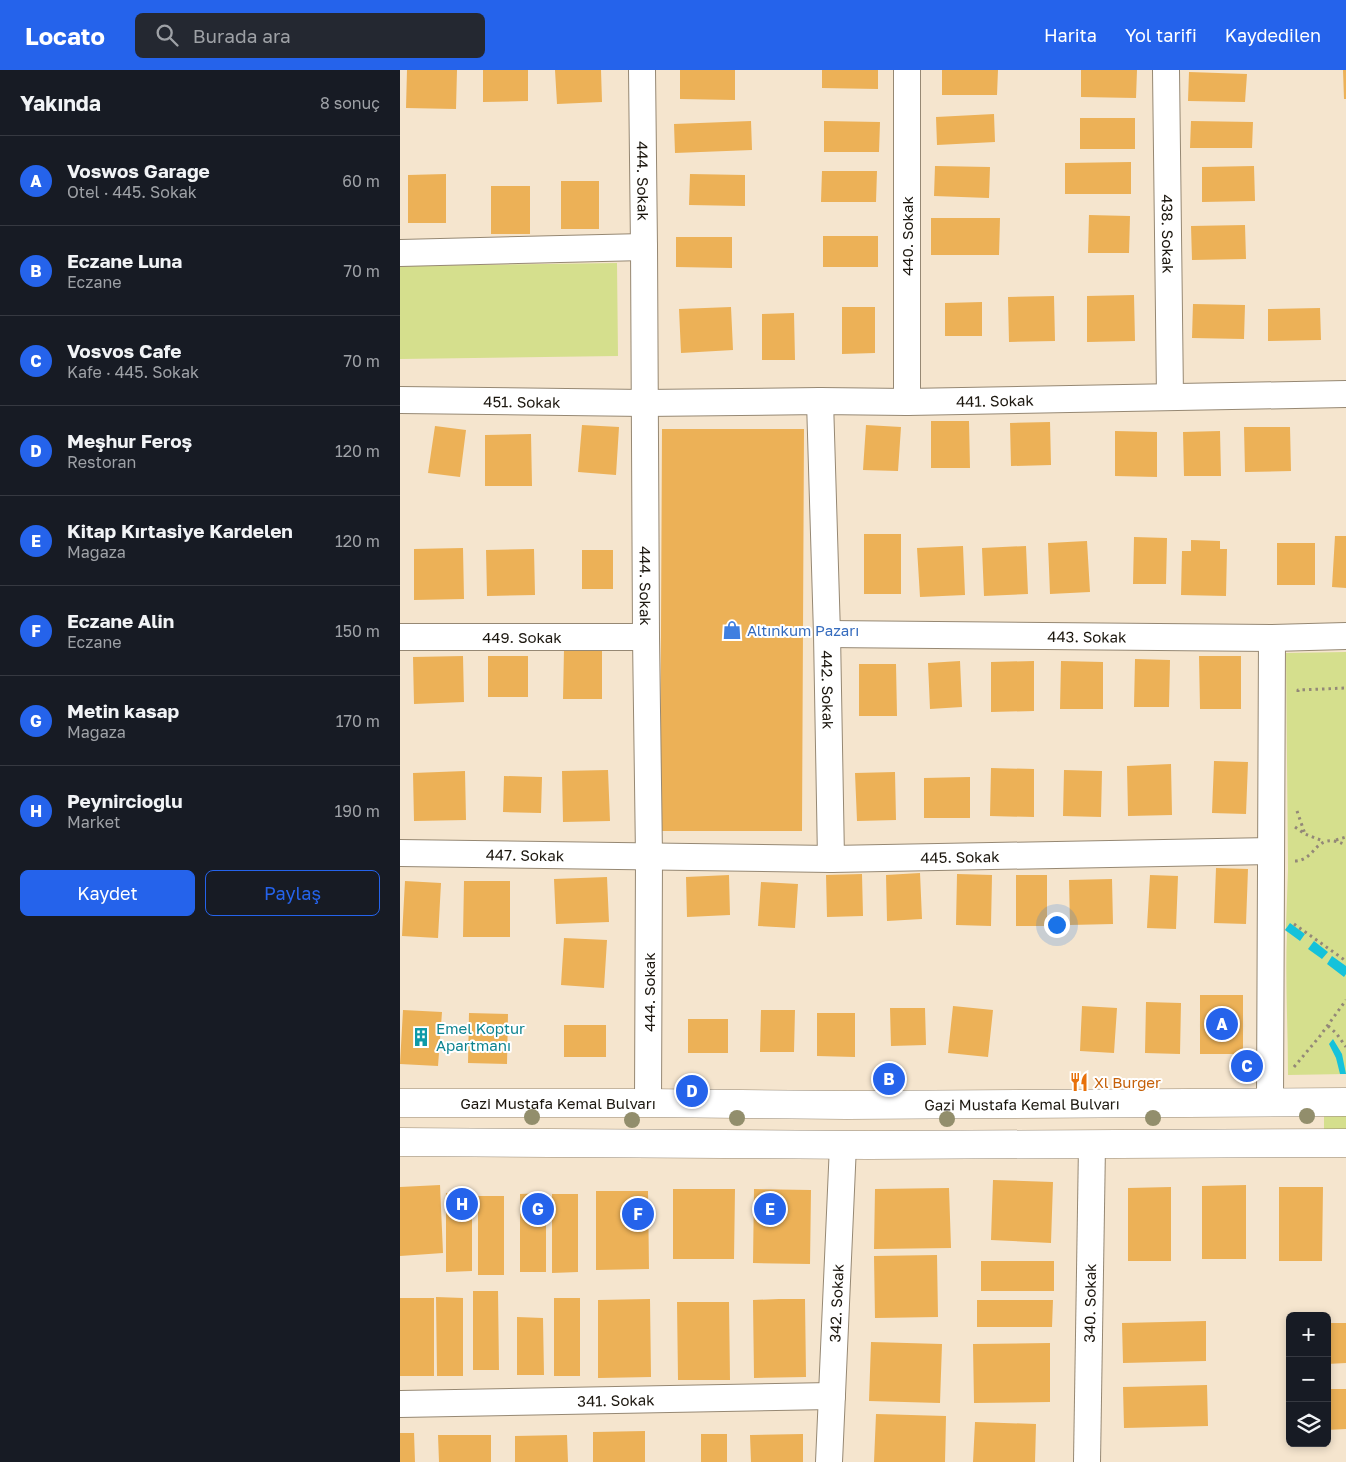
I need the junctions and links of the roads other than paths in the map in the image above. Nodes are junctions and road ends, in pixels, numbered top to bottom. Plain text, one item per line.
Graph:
1 (642, 70) edge
2 (907, 70) edge
3 (1166, 70) edge
4 (644, 247) junction
5 (400, 253) edge
6 (1346, 394) edge
7 (1170, 397) junction
8 (400, 400) edge
9 (820, 401) junction
10 (907, 402) junction
11 (644, 403) junction
12 (827, 634) junction
13 (1346, 636) edge
14 (400, 637) edge
15 (646, 637) junction
16 (1272, 638) junction
17 (400, 853) edge
18 (649, 856) junction
19 (1279, 856) junction
20 (831, 859) junction
21 (1270, 1102) junction
22 (1346, 1102) edge
23 (400, 1103) edge
24 (648, 1103) junction
25 (400, 1142) edge
26 (1346, 1143) edge
27 (843, 1145) junction
28 (1092, 1145) junction
29 (832, 1396) junction
30 (400, 1404) edge
31 (829, 1462) edge
32 (1087, 1462) edge

1 - 4 street, 444. Sokak
2 - 10 street, 440. Sokak
3 - 7 street, 438. Sokak
4 - 5 street
4 - 11 street, 444. Sokak
6 - 7 street, 441. Sokak
7 - 10 street, 441. Sokak
8 - 11 street, 451. Sokak
9 - 10 street, 441. Sokak
9 - 11 street, 441. Sokak
9 - 12 street, 442. Sokak
11 - 15 street, 444. Sokak
12 - 16 street, 443. Sokak
12 - 20 street, 442. Sokak
13 - 16 street, 443. Sokak
14 - 15 street, 449. Sokak
15 - 18 street, 444. Sokak
16 - 19 street
17 - 18 street, 447. Sokak
18 - 20 street, 445. Sokak
18 - 24 street, 444. Sokak
19 - 20 street, 445. Sokak
19 - 21 street
21 - 22 main road, Gazi Mustafa Kemal Bulvarı
21 - 24 main road, Gazi Mustafa Kemal Bulvarı
23 - 24 main road, Gazi Mustafa Kemal Bulvarı
25 - 27 main road
26 - 28 main road
27 - 28 main road
27 - 29 street, 342. Sokak
28 - 32 street, 340. Sokak
29 - 30 street, 341. Sokak
29 - 31 street, 342. Sokak

